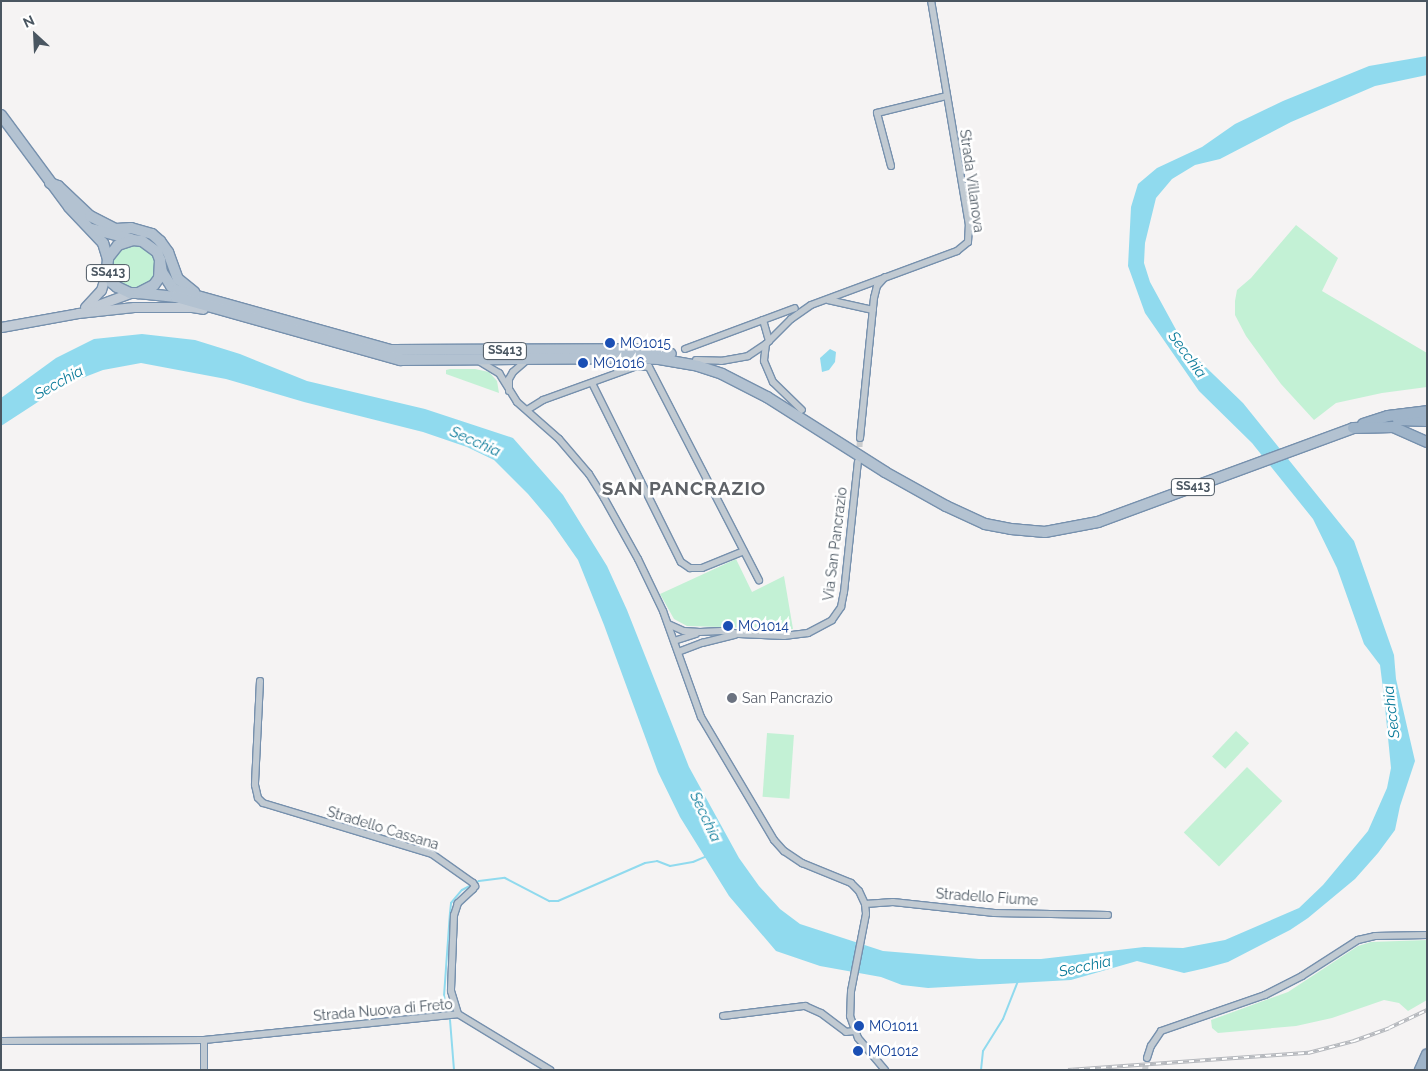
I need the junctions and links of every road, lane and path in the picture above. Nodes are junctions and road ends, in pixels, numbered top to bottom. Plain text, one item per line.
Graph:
1 (931, 1) edge
2 (947, 96) junction
3 (1, 115) edge
4 (891, 166) dead end
5 (50, 183) junction
6 (88, 228) junction
7 (133, 240) junction
8 (160, 260) junction
9 (107, 268) junction
10 (888, 275) junction
11 (134, 293) junction
12 (204, 297) junction
13 (822, 301) junction
14 (796, 308) dead end
15 (873, 310) junction
16 (222, 312) junction
17 (78, 313) junction
18 (762, 320) junction
19 (1, 327) edge
20 (767, 342) junction
21 (685, 349) dead end
22 (530, 358) junction
23 (476, 359) junction
24 (696, 360) junction
25 (592, 383) junction
26 (509, 391) junction
27 (527, 410) junction
28 (802, 410) junction
29 (1427, 411) edge
30 (1427, 421) edge
31 (1353, 428) junction
32 (860, 438) tunnel mouth
33 (1427, 442) edge
34 (858, 462) tunnel mouth
35 (911, 485) junction
36 (744, 551) junction
37 (759, 580) dead end
38 (668, 624) junction
39 (700, 632) junction
40 (739, 634) junction
41 (674, 641) junction
42 (678, 652) junction
43 (260, 682) dead end
44 (865, 904) junction
45 (1108, 915) dead end
46 (1427, 934) edge
47 (458, 1014) junction
48 (723, 1016) dead end
49 (854, 1031) junction
50 (204, 1040) junction
51 (1, 1041) edge
52 (1427, 1054) edge
53 (1147, 1058) tunnel mouth
54 (204, 1070) edge
55 (550, 1070) edge
56 (886, 1070) edge
57 (1420, 1070) edge

1 - 2 street, Strada Villanova
2 - 4 street
2 - 10 street, Strada Villanova
3 - 5 main road, SS413
5 - 6 main road, SS413
5 - 12 main road, SS413
6 - 7 main road, SS413
6 - 9 main road, SS413
7 - 8 main road, SS413
7 - 9 main road, SS413
8 - 11 main road, SS413
8 - 12 main road, SS413
9 - 11 main road, SS413
9 - 17 main road
10 - 13 street
10 - 15 street
11 - 16 main road, SS413
11 - 17 main road
12 - 24 main road, SS413
13 - 15 street
13 - 20 street
14 - 18 street
15 - 32 street
16 - 17 main road
16 - 23 main road, SS413
17 - 19 main road
18 - 20 street
18 - 21 street
20 - 24 street
20 - 28 street
22 - 23 main road, SS413
22 - 26 street
22 - 35 main road, SS413
23 - 26 street
24 - 28 main road, SS413
25 - 27 street
25 - 36 street
25 - 36 street
26 - 27 street
27 - 38 street
28 - 35 main road, SS413
29 - 31 highway, SS413
30 - 31 highway, SS413
31 - 33 highway, SS413
31 - 35 main road, SS413
34 - 40 street, Via San Pancrazio
36 - 37 street
38 - 39 street, Via San Pancrazio
38 - 41 street
39 - 40 street, Via San Pancrazio
39 - 41 street, Via San Pancrazio
40 - 42 street, Via San Pancrazio
41 - 42 street
42 - 44 street
43 - 47 street, Stradello Cassana
44 - 45 street, Stradello Fiume
44 - 49 street
46 - 53 street
47 - 50 street, Strada Nuova di Freto
47 - 55 street, Strada Nuova di Freto
48 - 49 street
49 - 56 street
50 - 51 street, Strada Nuova di Freto
50 - 54 street
52 - 57 highway

